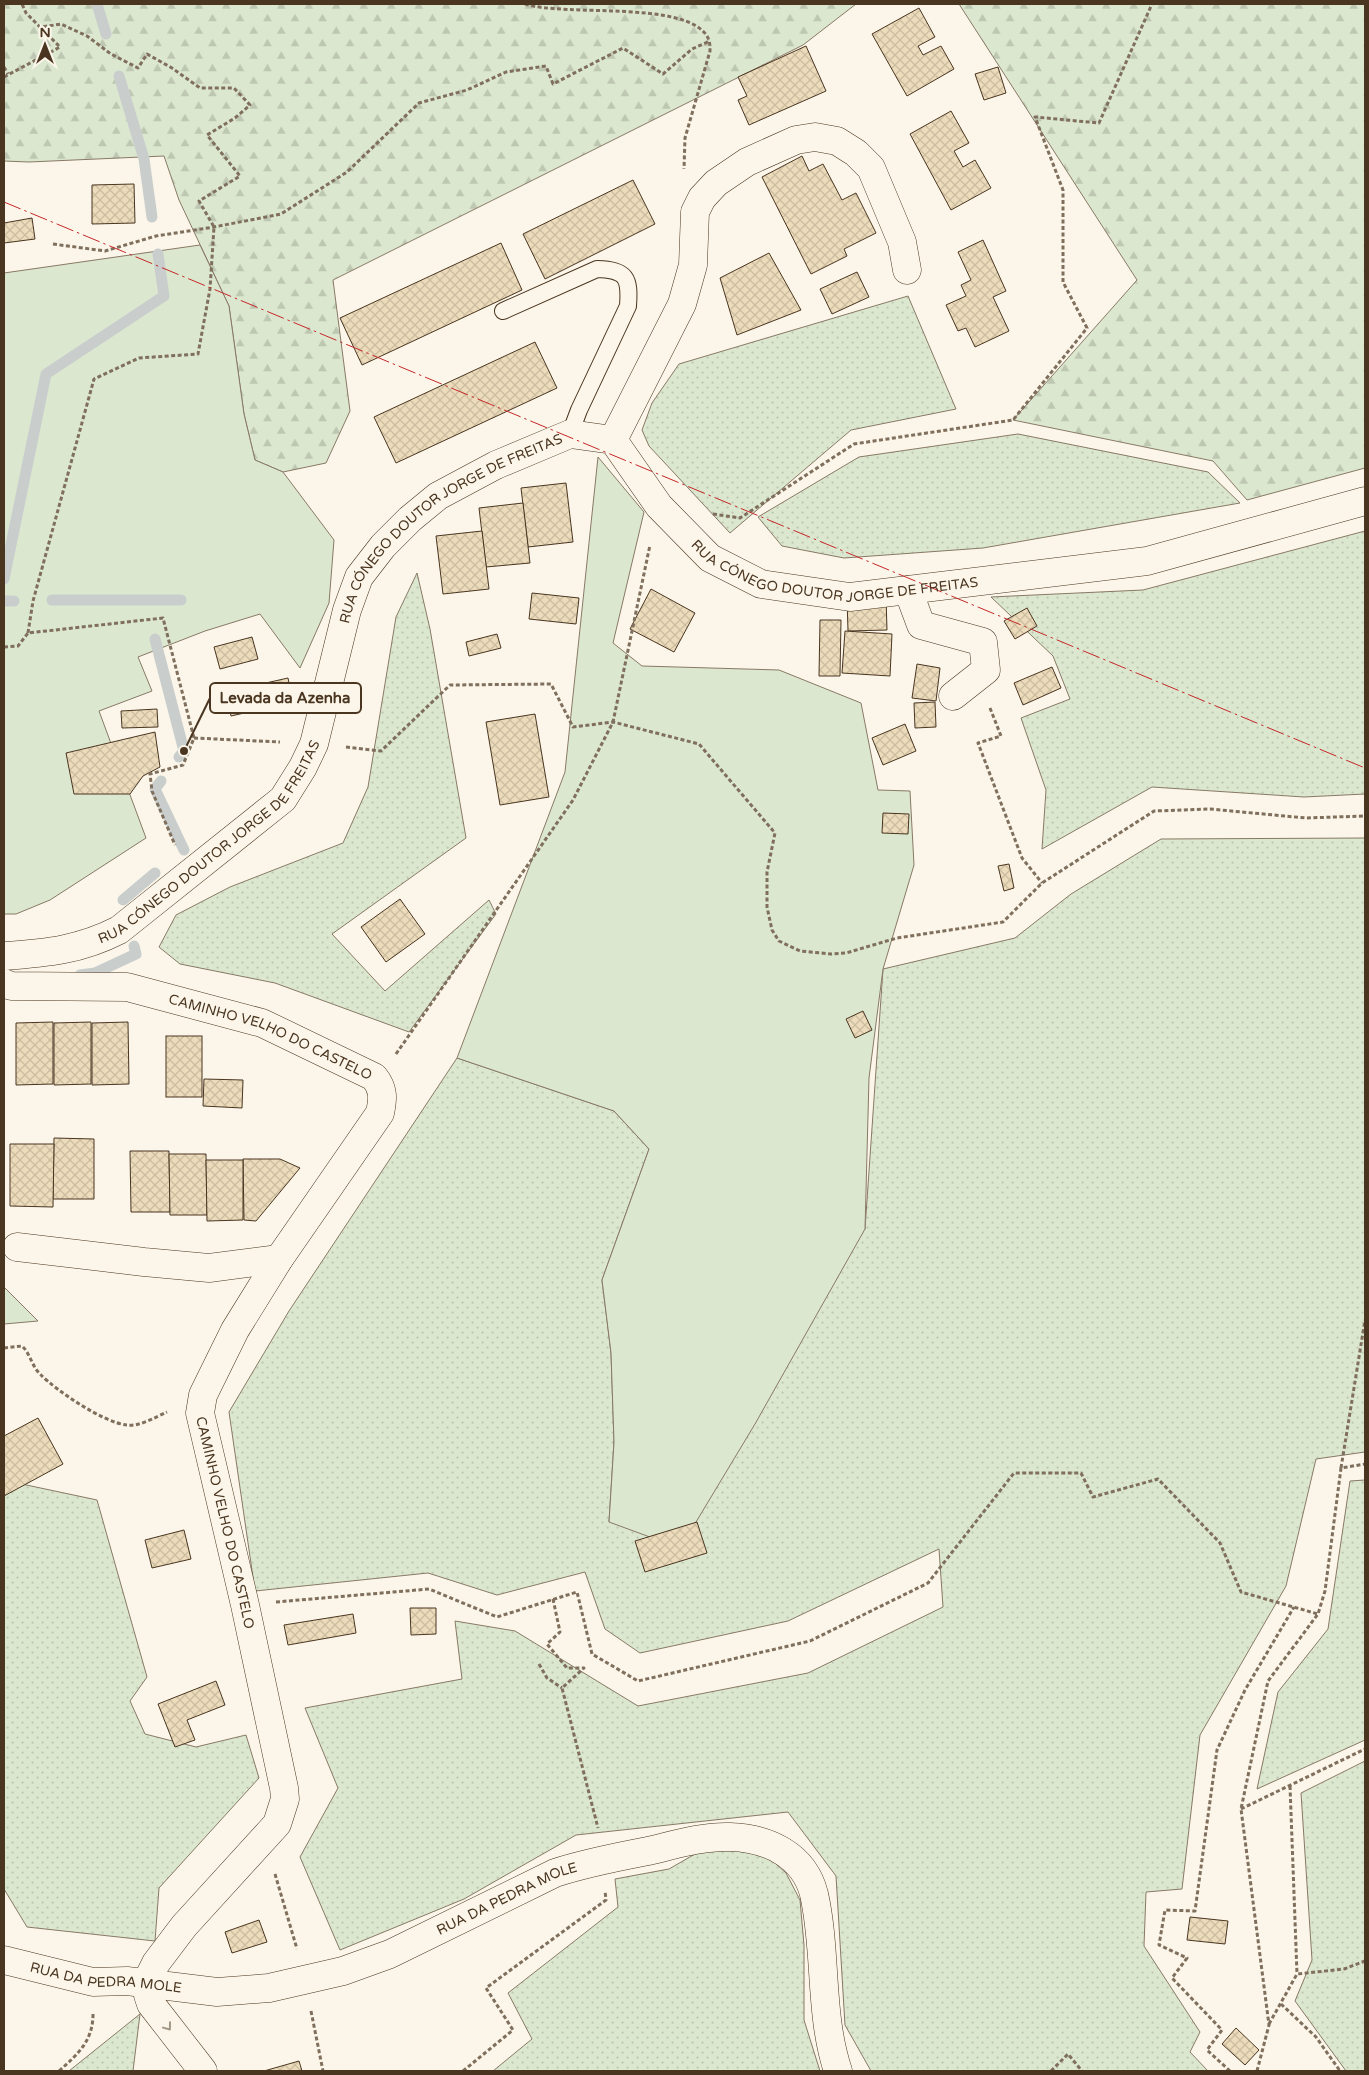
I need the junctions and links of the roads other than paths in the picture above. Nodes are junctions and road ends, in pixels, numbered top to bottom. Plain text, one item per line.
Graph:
1 (907, 270) dead end
2 (503, 311) dead end
3 (570, 434) junction
4 (613, 440) junction
5 (1365, 501) edge
6 (908, 590) junction
7 (953, 696) road end
8 (4, 956) edge
9 (4, 982) edge
10 (17, 1247) dead end
11 (279, 1260) junction
12 (4, 1960) edge
13 (149, 1984) junction
14 (203, 2071) edge
15 (838, 2071) edge

1 - 4 street
2 - 3 lane
3 - 4 street, RUA CÓNEGO DOUTOR JORGE DE FREITAS
3 - 8 street, RUA CÓNEGO DOUTOR JORGE DE FREITAS
4 - 6 street, RUA CÓNEGO DOUTOR JORGE DE FREITAS
5 - 6 street, RUA CÓNEGO DOUTOR JORGE DE FREITAS
6 - 7 street
9 - 11 street, CAMINHO VELHO DO CASTELO
10 - 11 street
11 - 13 street, CAMINHO VELHO DO CASTELO
12 - 13 street, RUA DA PEDRA MOLE
13 -> 14 street
13 - 15 street, RUA DA PEDRA MOLE

